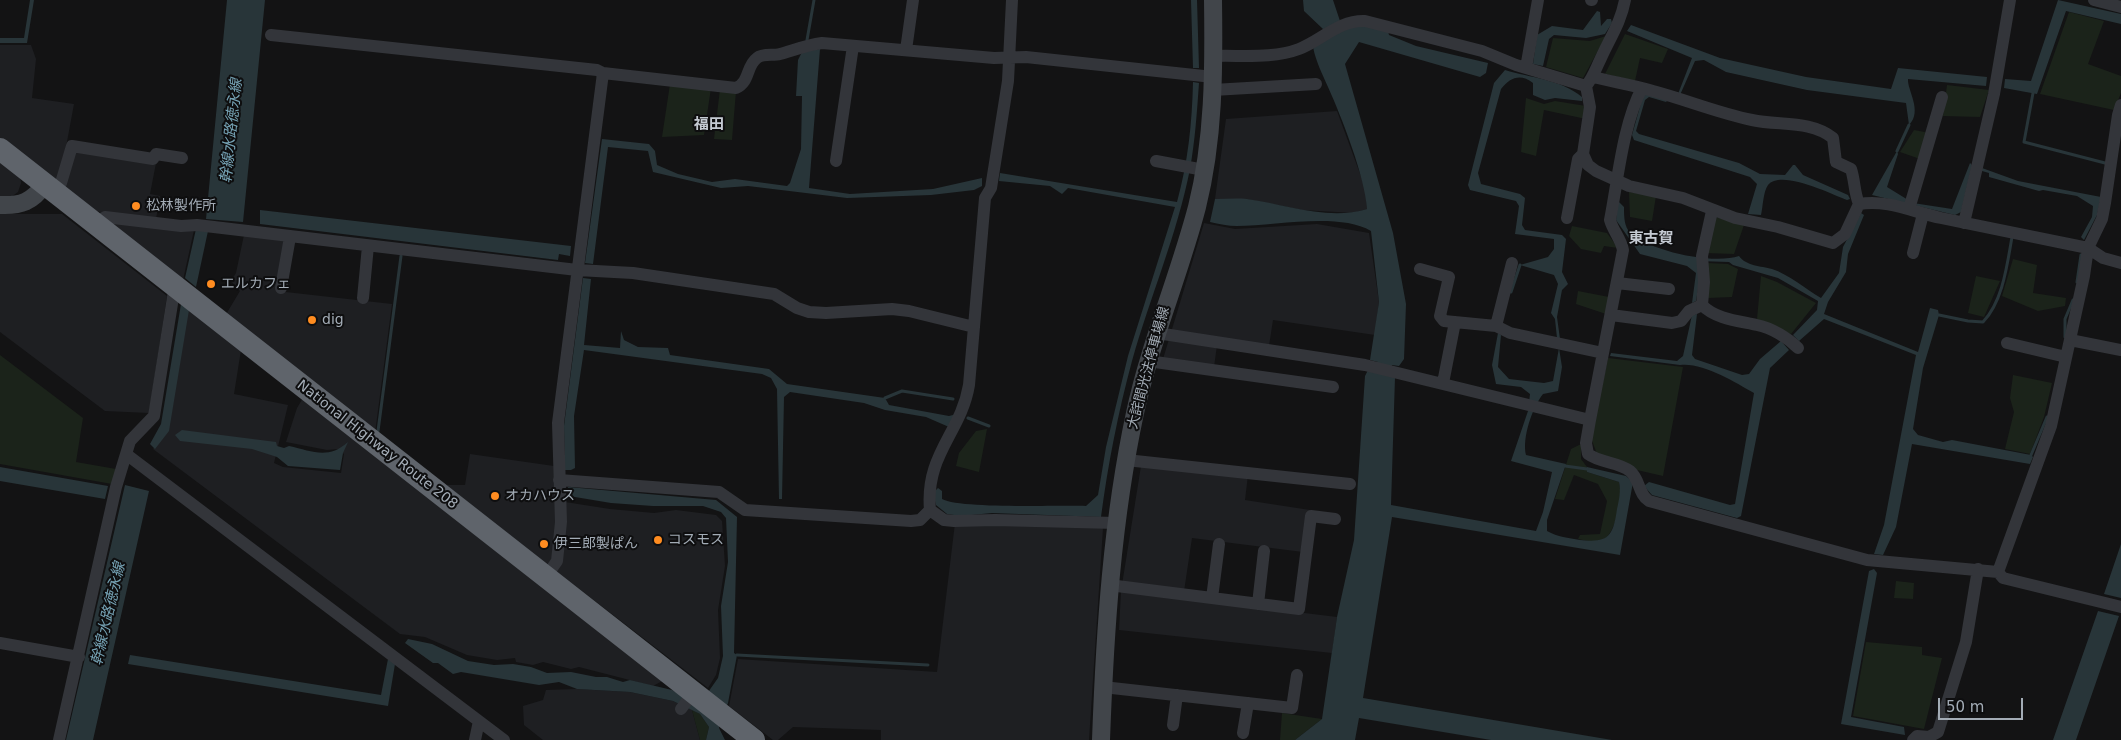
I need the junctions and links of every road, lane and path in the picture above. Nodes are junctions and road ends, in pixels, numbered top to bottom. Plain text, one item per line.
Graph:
1 (913, 0) edge
2 (1012, 0) edge
3 (1213, 0) edge
4 (1538, 0) edge
5 (1625, 0) edge
6 (2010, 0) edge
7 (2094, 0) edge
8 (2121, 7) edge
9 (271, 35) dead end
10 (852, 46) junction
11 (906, 50) junction
12 (1010, 56) junction
13 (1214, 56) junction
14 (1526, 68) junction
15 (604, 73) junction
16 (1590, 82) junction
17 (1213, 84) junction
18 (1316, 84) dead end
19 (1642, 88) junction
20 (1942, 97) dead end
21 (2121, 105) edge
22 (0, 149) edge
23 (1583, 154) junction
24 (182, 158) dead end
25 (836, 161) dead end
26 (1156, 161) dead end
27 (1194, 168) junction
28 (1618, 181) junction
29 (45, 184) junction
30 (1859, 204) junction
31 (1910, 204) junction
32 (0, 205) edge
33 (1712, 211) junction
34 (1923, 214) junction
35 (1568, 218) dead end
36 (92, 223) junction
37 (1964, 223) junction
38 (290, 237) junction
39 (368, 246) junction
40 (2088, 248) junction
41 (1913, 252) dead end
42 (1512, 263) dead end
43 (2121, 263) edge
44 (1420, 269) dead end
45 (577, 270) junction
46 (1618, 282) junction
47 (175, 285) junction
48 (281, 288) dead end
49 (1669, 289) dead end
50 (364, 298) dead end
51 (1702, 305) junction
52 (1611, 315) junction
53 (1455, 322) junction
54 (1496, 326) junction
55 (974, 327) junction
56 (1156, 333) junction
57 (2070, 340) junction
58 (2007, 343) dead end
59 (1798, 348) dead end
60 (2121, 350) edge
61 (1603, 353) junction
62 (2066, 357) junction
63 (1148, 361) junction
64 (1443, 383) junction
65 (1333, 387) dead end
66 (1590, 420) junction
67 (126, 454) junction
68 (1126, 460) junction
69 (559, 480) junction
70 (1350, 484) dead end
71 (930, 510) junction
72 (1335, 519) dead end
73 (1116, 523) junction
74 (1219, 544) dead end
75 (1264, 551) dead end
76 (1978, 569) junction
77 (1998, 572) junction
78 (545, 578) junction
79 (1109, 585) junction
80 (1212, 598) junction
81 (1258, 604) junction
82 (2121, 607) edge
83 (0, 643) edge
84 (79, 657) junction
85 (1297, 675) dead end
86 (1103, 687) junction
87 (1177, 695) junction
88 (1248, 703) junction
89 (479, 721) junction
90 (1173, 725) dead end
91 (1243, 733) dead end
92 (59, 740) edge
93 (475, 740) edge
94 (504, 740) edge
95 (754, 740) edge
96 (1101, 740) edge
97 (1913, 740) edge

1 - 11 street
2 - 12 street
3 - 13 main road, 大詫間光法停車場線
4 - 14 street
5 - 16 street
6 - 37 street
7 - 8 street
9 - 15 street
10 - 11 street
10 - 15 street
10 - 25 street
11 - 12 street
12 - 17 street
12 - 55 street
13 - 14 street
13 - 17 main road, 大詫間光法停車場線
14 - 16 street
15 - 45 street
16 - 19 street
16 - 23 street
17 - 18 street
17 - 27 main road, 大詫間光法停車場線
19 - 28 street
19 - 30 street
20 - 31 street
21 - 40 street
22 - 29 highway, National Highway Route 208
23 - 28 street
23 - 35 street
24 - 29 street
26 - 27 street
27 - 56 main road, 大詫間光法停車場線
28 - 33 street
28 - 46 street
29 - 32 main road
29 - 36 highway, National Highway Route 208
30 - 31 street
30 - 33 street
31 - 34 street
33 - 51 street
34 - 37 street
34 - 41 street
36 - 38 street
36 - 47 highway, National Highway Route 208
37 - 40 street
38 - 39 street
38 - 48 street
39 - 45 street
39 - 50 street
40 - 43 street
40 - 57 street
42 - 54 street
44 - 53 street
45 - 55 street
45 - 69 street
46 - 49 street
46 - 52 street
47 - 67 street
47 - 78 highway, National Highway Route 208
51 - 52 street
51 - 59 street
52 - 61 street
53 - 54 street
53 - 64 street
54 - 61 street
55 - 71 street
56 - 63 main road, 大詫間光法停車場線
56 - 64 street
57 - 60 street
57 - 62 street
58 - 62 street
61 - 66 street
62 - 77 street
63 - 65 street
63 - 68 main road, 大詫間光法停車場線
64 - 66 street
66 - 76 street
67 - 84 street
67 - 89 street
68 - 70 street
68 - 73 main road, 大詫間光法停車場線
69 - 71 street
69 - 78 street
71 - 73 street
72 - 81 street
73 - 79 main road, 大詫間光法停車場線
74 - 80 street
75 - 81 street
76 - 77 street
76 - 97 street
77 - 82 street
78 - 95 highway, National Highway Route 208
79 - 80 street
79 - 86 main road, 大詫間光法停車場線
80 - 81 street
83 - 84 street
84 - 92 street
85 - 88 street
86 - 87 street
86 - 96 main road, 大詫間光法停車場線
87 - 88 street
87 - 90 street
88 - 91 street
89 - 93 street
89 - 94 street

